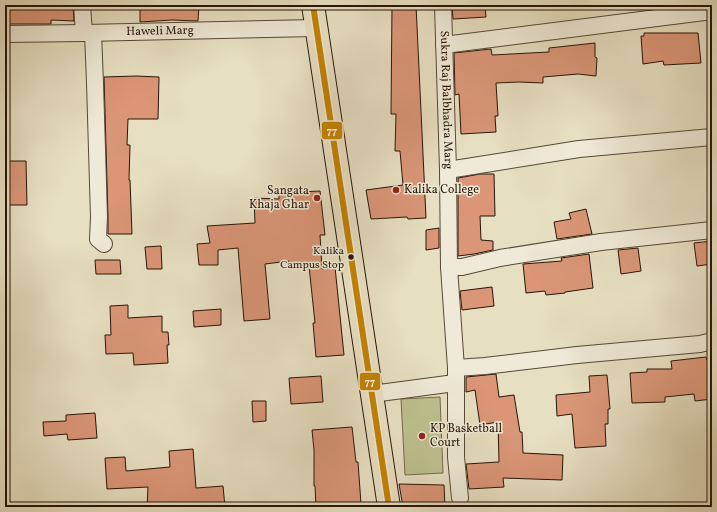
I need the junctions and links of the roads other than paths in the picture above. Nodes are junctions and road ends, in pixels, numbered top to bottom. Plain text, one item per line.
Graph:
1 (82, 5) edge
2 (313, 5) edge
3 (443, 5) edge
4 (712, 11) edge
5 (316, 28) junction
6 (88, 33) junction
7 (5, 34) edge
8 (444, 45) junction
9 (712, 137) edge
10 (448, 170) junction
11 (712, 230) edge
12 (104, 244) dead end
13 (449, 267) junction
14 (712, 341) edge
15 (455, 376) junction
16 (372, 394) junction
17 (460, 498) dead end
18 (389, 507) edge

1 - 6 street
2 - 5 main road
3 - 8 street, Sukra Raj Balbhadra Marg
4 - 8 street
5 - 6 street, Haweli Marg
5 - 16 main road
6 - 7 street, Haweli Marg
6 - 12 street
8 - 10 street, Sukra Raj Balbhadra Marg
9 - 10 street
10 - 13 street, Sukra Raj Balbhadra Marg
11 - 13 street
13 - 15 street, Sukra Raj Balbhadra Marg
14 - 15 street
15 - 16 street
15 - 17 street, Sukra Raj Balbhadra Marg
16 - 18 main road

